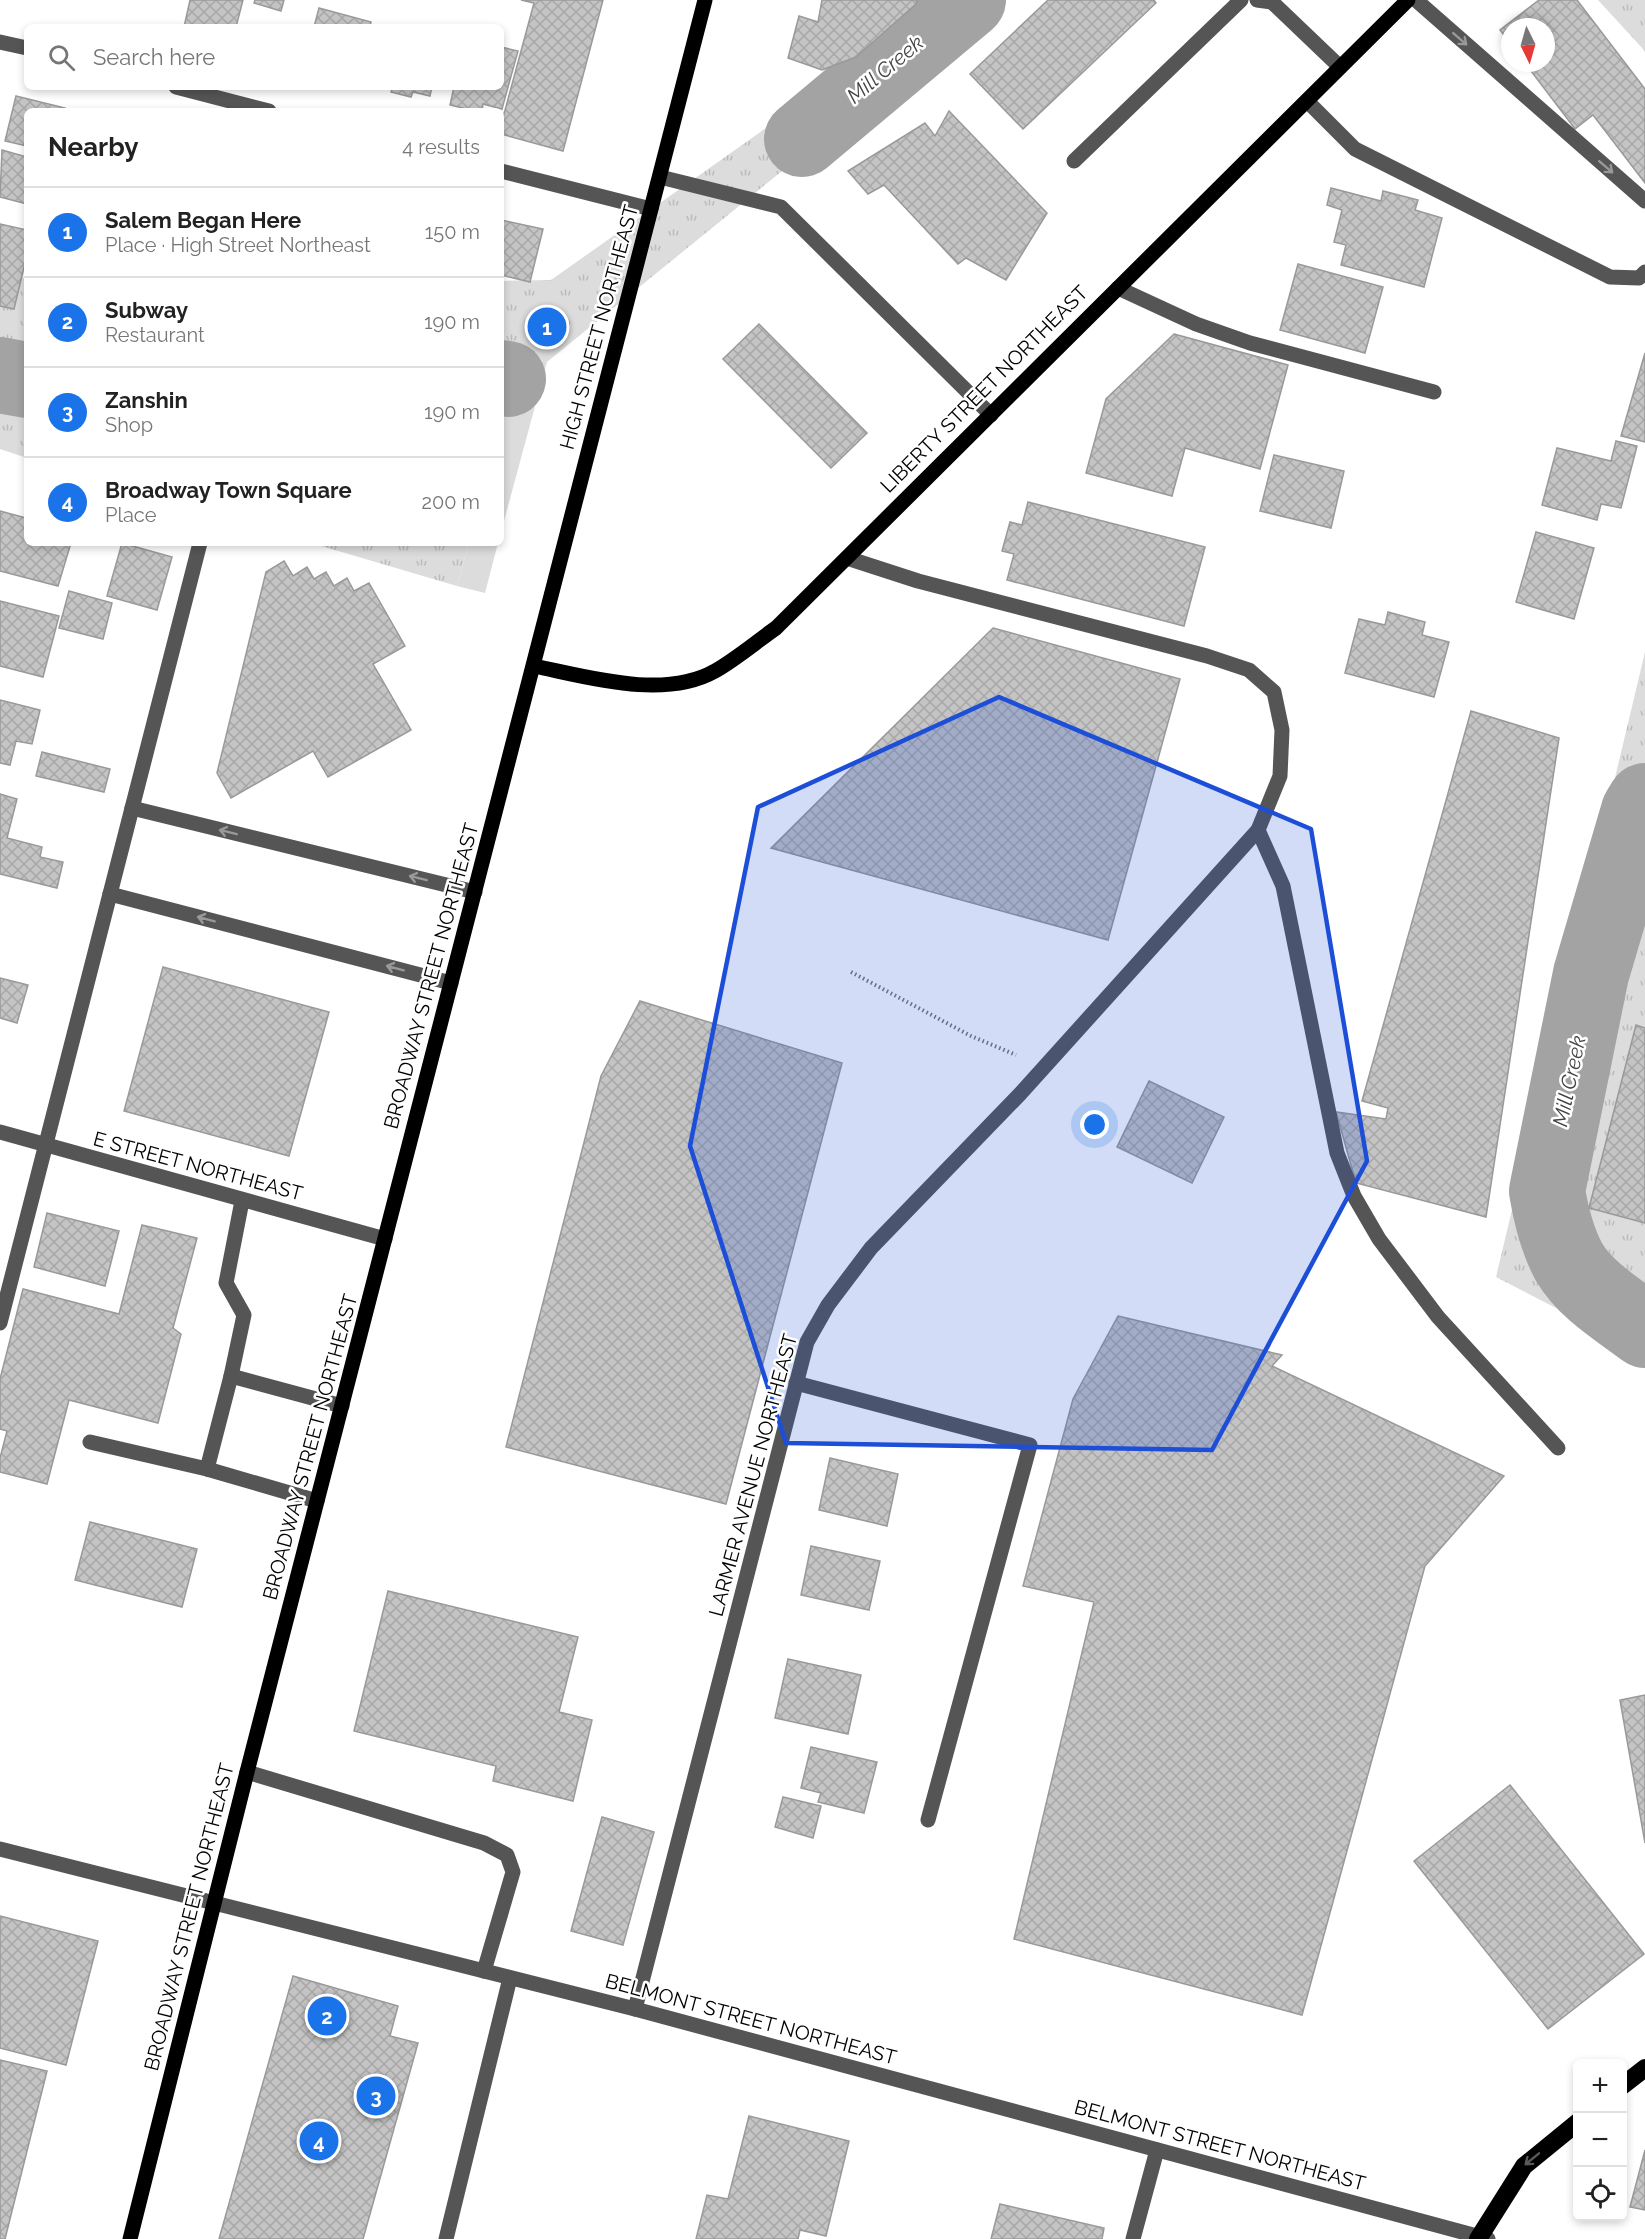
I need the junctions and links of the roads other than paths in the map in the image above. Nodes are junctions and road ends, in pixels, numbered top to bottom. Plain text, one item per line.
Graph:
1 (705, 0) edge
2 (1241, 0) edge
3 (1257, 0) edge
4 (1408, 0) edge
5 (1416, 0) edge
6 (0, 42) edge
7 (24, 47) edge
8 (1340, 67) junction
9 (188, 90) edge
10 (1307, 101) junction
11 (257, 108) edge
12 (1074, 161) dead end
13 (504, 172) edge
14 (660, 177) junction
15 (1645, 201) edge
16 (651, 209) junction
17 (1645, 272) edge
18 (1118, 288) junction
19 (1434, 392) dead end
20 (991, 415) junction
21 (199, 546) edge
22 (846, 558) junction
23 (534, 666) junction
24 (132, 808) junction
25 (1258, 830) junction
26 (475, 892) junction
27 (110, 894) junction
28 (451, 983) junction
29 (0, 1132) edge
30 (46, 1145) junction
31 (242, 1201) junction
32 (385, 1239) junction
33 (0, 1323) edge
34 (231, 1376) junction
35 (796, 1383) junction
36 (342, 1406) junction
37 (90, 1442) dead end
38 (1558, 1448) dead end
39 (207, 1469) junction
40 (317, 1501) junction
41 (247, 1772) junction
42 (928, 1820) dead end
43 (0, 1848) edge
44 (214, 1903) junction
45 (484, 1971) junction
46 (510, 1978) junction
47 (634, 2009) junction
48 (1645, 2068) edge
49 (1627, 2083) edge
50 (1573, 2126) edge
51 (1157, 2150) junction
52 (1482, 2238) edge
53 (130, 2239) edge
54 (446, 2239) edge
55 (1133, 2239) edge

1 - 14 main road, HIGH STREET NORTHEAST
2 - 12 street
3 - 8 street
4 - 8 main road, LIBERTY STREET NORTHEAST
5 -> 15 street
6 - 7 street
8 - 10 main road, LIBERTY STREET NORTHEAST
9 - 11 street
10 - 17 street
10 - 18 main road, LIBERTY STREET NORTHEAST
13 - 16 street
14 - 16 main road, HIGH STREET NORTHEAST
14 - 20 street
16 - 23 main road, HIGH STREET NORTHEAST
18 - 19 street
18 - 20 main road, LIBERTY STREET NORTHEAST
20 - 22 main road, LIBERTY STREET NORTHEAST
21 - 24 street
22 - 23 main road, LIBERTY STREET NORTHEAST
22 - 25 street, LARMER AVENUE NORTHEAST
23 - 26 main road, BROADWAY STREET NORTHEAST
26 -> 24 street
24 - 27 street
25 - 35 street, LARMER AVENUE NORTHEAST
25 - 38 street
26 - 28 main road, BROADWAY STREET NORTHEAST
28 -> 27 street
27 - 30 street
28 - 32 main road, BROADWAY STREET NORTHEAST
29 - 30 street, E STREET NORTHEAST
30 - 31 street, E STREET NORTHEAST
30 - 33 street
31 - 32 street, E STREET NORTHEAST
31 - 34 street
32 - 36 main road, BROADWAY STREET NORTHEAST
34 - 36 street
34 - 39 street
35 - 42 street
35 - 47 street, LARMER AVENUE NORTHEAST
36 - 40 main road, BROADWAY STREET NORTHEAST
37 - 39 street
39 - 40 street
40 - 41 main road, BROADWAY STREET NORTHEAST
41 - 44 main road, BROADWAY STREET NORTHEAST
41 - 45 street
43 - 44 street, BELMONT STREET NORTHEAST
44 - 45 street, BELMONT STREET NORTHEAST
44 - 53 main road, BROADWAY STREET NORTHEAST
45 - 46 street, BELMONT STREET NORTHEAST
46 - 47 street, BELMONT STREET NORTHEAST
46 - 54 street
47 - 51 street, BELMONT STREET NORTHEAST
48 - 49 highway
50 -> 52 highway
51 - 52 street, BELMONT STREET NORTHEAST
51 - 55 street

